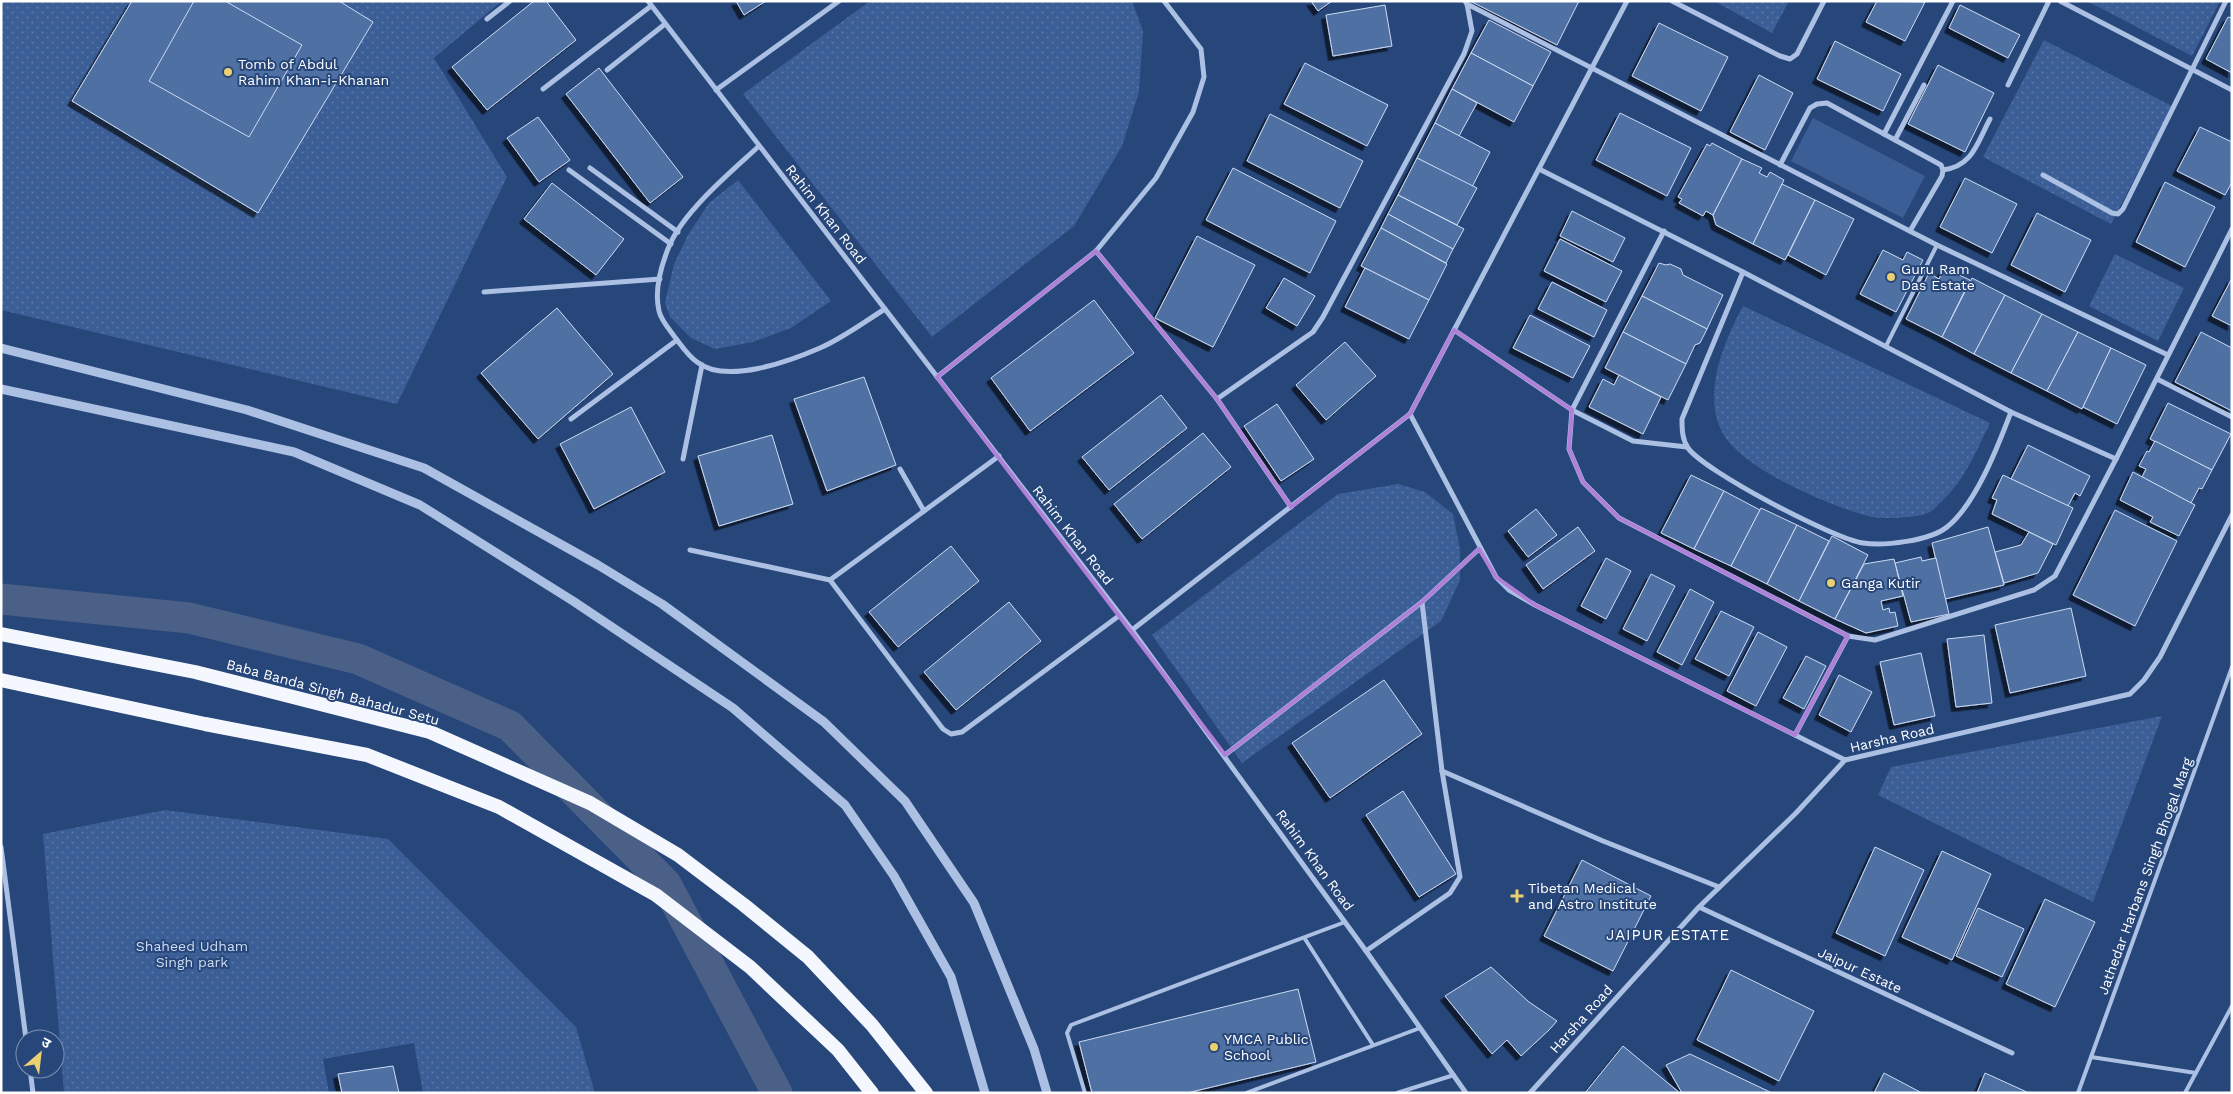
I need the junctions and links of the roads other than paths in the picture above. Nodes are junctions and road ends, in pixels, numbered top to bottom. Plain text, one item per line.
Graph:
1 (510, 1) edge
2 (840, 1) edge
3 (1164, 1) edge
4 (1627, 1) edge
5 (1672, 1) edge
6 (1824, 1) edge
7 (1953, 1) edge
8 (2049, 1) edge
9 (2060, 1) edge
10 (2226, 1) edge
11 (1466, 3) edge
12 (649, 4) edge
13 (487, 19) dead end
14 (665, 24) junction
15 (1591, 69) junction
16 (2192, 69) junction
17 (607, 70) dead end
18 (1924, 85) dead end
19 (2008, 85) dead end
20 (544, 89) dead end
21 (716, 90) junction
22 (2232, 90) edge
23 (1990, 119) dead end
24 (1884, 134) junction
25 (1895, 140) junction
26 (759, 146) junction
27 (1780, 165) junction
28 (590, 168) dead end
29 (1539, 169) junction
30 (569, 170) dead end
31 (1943, 170) junction
32 (2042, 174) dead end
33 (2232, 228) edge
34 (1910, 231) junction
35 (678, 232) junction
36 (1664, 232) junction
37 (670, 244) junction
38 (1937, 245) junction
39 (1096, 252) junction
40 (1743, 272) junction
41 (660, 280) junction
42 (484, 292) dead end
43 (885, 309) junction
44 (1454, 330) junction
45 (677, 340) junction
46 (1886, 346) junction
47 (1, 348) edge
48 (2168, 355) junction
49 (702, 365) junction
50 (937, 377) junction
51 (2156, 379) junction
52 (1, 389) edge
53 (1217, 399) junction
54 (1572, 410) junction
55 (2011, 412) junction
56 (1410, 414) junction
57 (2232, 417) edge
58 (571, 419) dead end
59 (1687, 447) junction
60 (999, 456) junction
61 (682, 459) dead end
62 (2116, 459) junction
63 (900, 469) dead end
64 (1291, 507) junction
65 (924, 511) junction
66 (2232, 515) edge
67 (1479, 549) junction
68 (690, 550) dead end
69 (830, 580) junction
70 (1422, 602) junction
71 (1120, 614) junction
72 (1132, 630) junction
73 (1, 634) edge
74 (1848, 636) junction
75 (2232, 667) edge
76 (1, 680) edge
77 (1795, 735) junction
78 (1225, 756) junction
79 (1845, 760) junction
80 (1442, 771) junction
81 (1, 847) edge
82 (1719, 887) junction
83 (1698, 907) junction
84 (1346, 922) junction
85 (1305, 938) junction
86 (1366, 951) junction
87 (2232, 1006) edge
88 (1420, 1028) junction
89 (25, 1029) edge
90 (1372, 1045) junction
91 (2012, 1053) dead end
92 (2091, 1057) junction
93 (2196, 1073) junction
94 (1454, 1075) junction
95 (31, 1079) edge
96 (33, 1093) edge
97 (872, 1093) edge
98 (926, 1093) edge
99 (985, 1093) edge
100 (1047, 1093) edge
101 (1085, 1093) edge
102 (1246, 1093) edge
103 (1397, 1093) edge
104 (1466, 1093) edge
105 (1530, 1093) edge
106 (2078, 1093) edge
107 (2185, 1093) edge

1 - 13 street
2 - 21 street
3 - 39 street
4 - 15 street
5 - 6 street
7 - 24 street
8 - 19 street
9 - 16 street
10 - 16 street
11 - 15 street
11 - 53 street
12 - 14 street, Rahim Khan Road
12 - 20 street
14 - 17 street
14 - 21 street, Rahim Khan Road
15 - 27 street
15 - 29 street
16 - 22 street
16 - 32 street
18 - 25 street
21 - 26 street, Rahim Khan Road
23 - 31 street
24 - 25 street
24 - 27 street
25 - 31 street
26 - 35 street
26 - 43 street, Rahim Khan Road
27 - 34 street
28 - 35 street
29 - 36 street
29 - 44 street
30 - 37 street
31 - 34 street
33 - 48 street
34 - 38 street
35 - 37 street
36 - 40 street
36 - 54 street
37 - 41 street
38 - 46 lane
38 - 48 street
39 - 50 street
39 - 53 street
40 - 46 street
40 - 59 street
41 - 42 street
41 - 45 street
43 - 49 street
43 - 50 street, Rahim Khan Road
44 - 54 street
44 - 56 street
45 - 49 street
45 - 58 street
46 - 55 street
47 - 100 street
48 - 51 street
49 - 61 street
50 - 60 street, Rahim Khan Road
51 - 57 street
51 - 62 street
52 - 99 street
53 - 64 street
54 - 59 street
54 - 74 street
55 - 59 street
55 - 62 street
56 - 64 street
56 - 67 street
60 - 65 street
60 - 71 street, Rahim Khan Road
62 - 74 street
63 - 65 street
64 - 72 street
65 - 69 street
66 - 79 street, Harsha Road
67 - 70 street
67 - 77 street
68 - 69 street
69 - 71 street
70 - 78 street
70 - 80 street
71 - 72 street, Rahim Khan Road
72 - 78 street, Rahim Khan Road
73 - 98 highway, Baba Banda Singh Bahadur Setu
74 - 77 street
75 - 92 lane, Jathedar Harbans Singh Bhogal Marg
76 - 97 highway
77 - 79 street
78 - 84 street, Rahim Khan Road
79 - 82 street, Harsha Road
80 - 82 street
80 - 86 street
81 - 89 street
82 - 83 street, Harsha Road
83 - 91 street, Jaipur Estate
83 - 105 street, Harsha Road
84 - 85 lane
84 - 86 street, Rahim Khan Road
85 - 90 lane
85 - 101 lane
86 - 88 street, Rahim Khan Road
87 - 93 lane
88 - 90 lane
88 - 94 street, Rahim Khan Road
90 - 102 lane
92 - 93 lane
92 - 106 lane, Jathedar Harbans Singh Bhogal Marg
93 - 107 lane
94 - 103 lane
94 - 104 street, Rahim Khan Road
95 - 96 street

